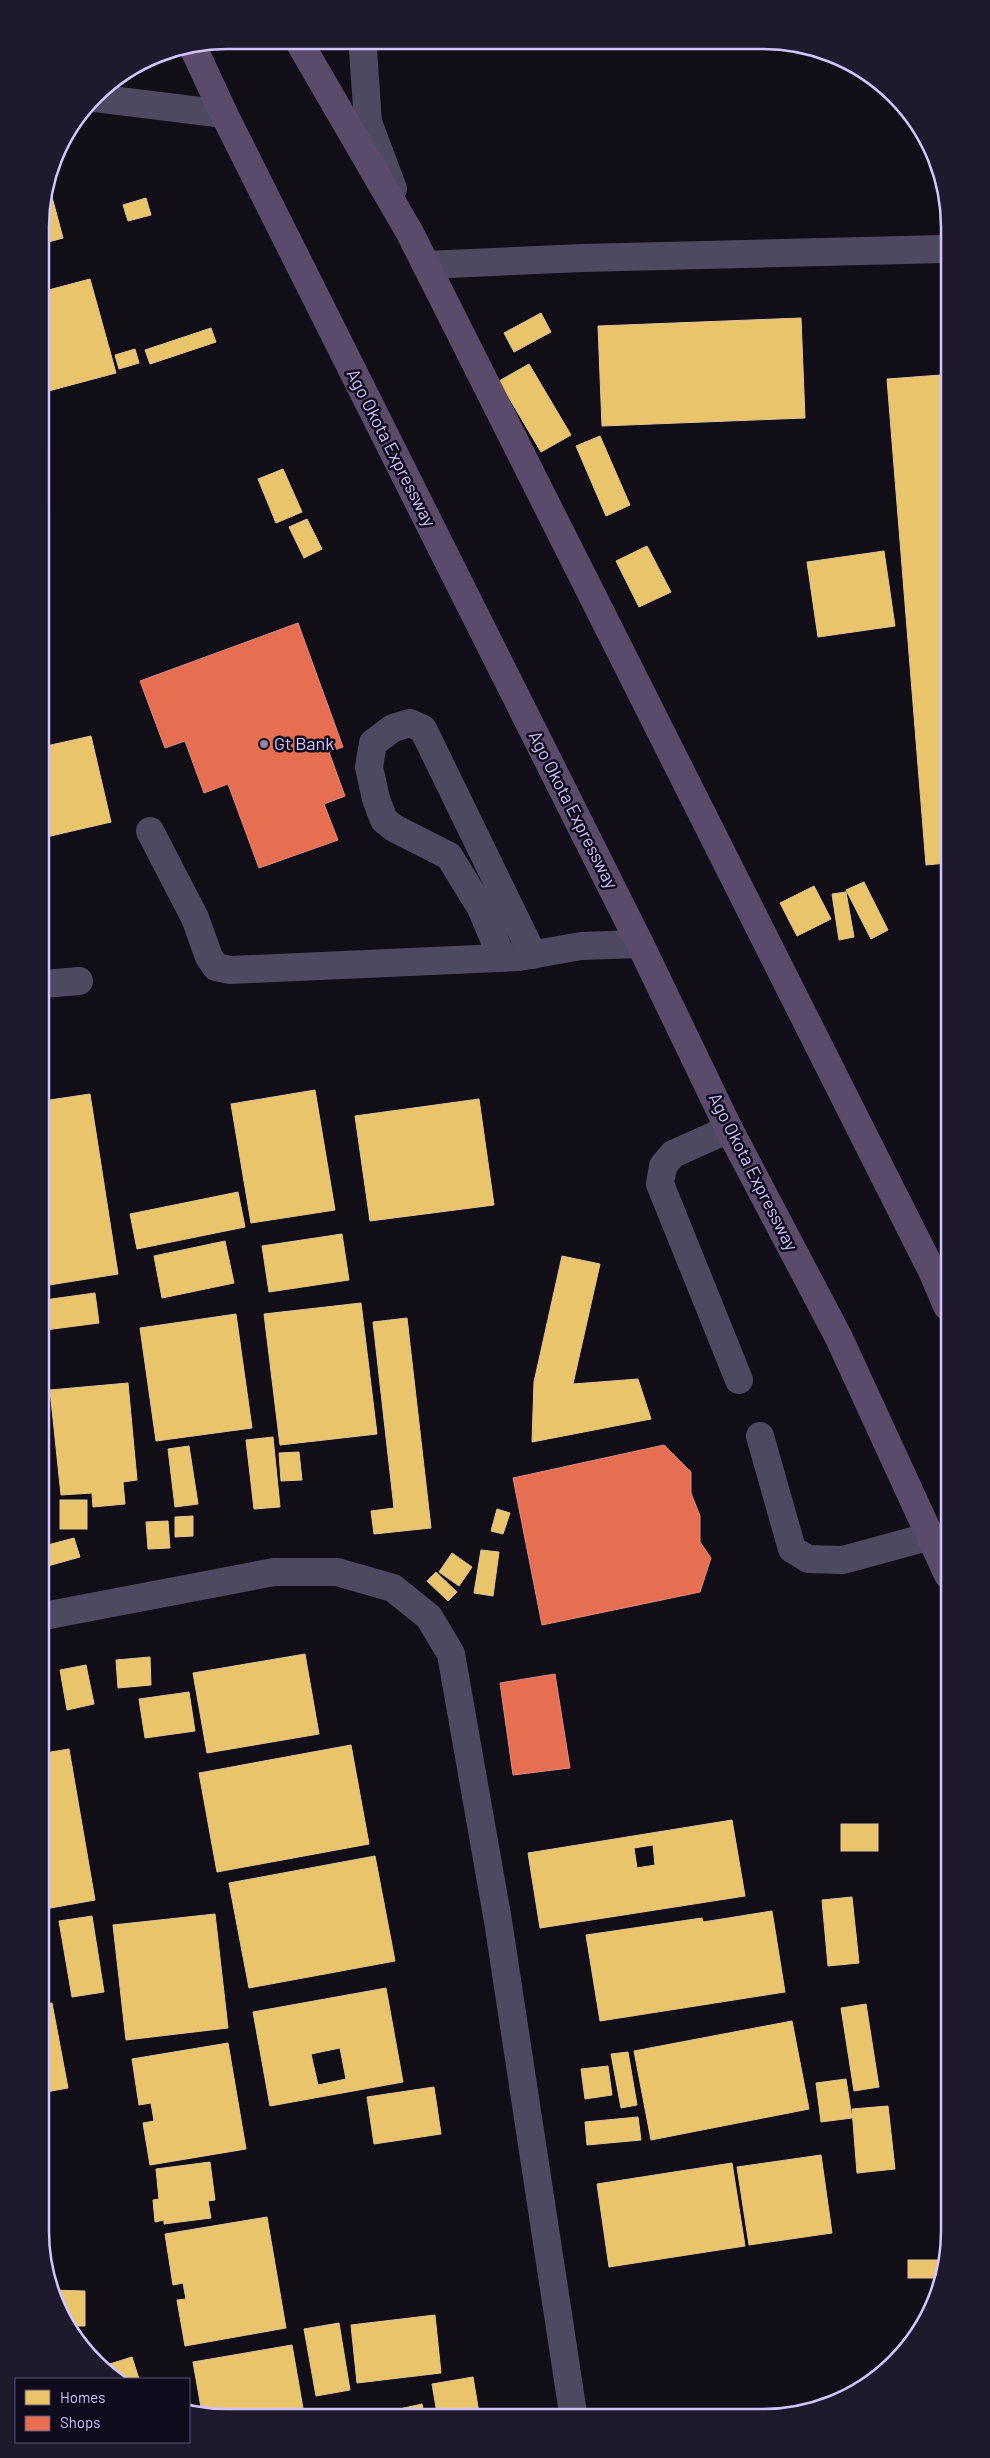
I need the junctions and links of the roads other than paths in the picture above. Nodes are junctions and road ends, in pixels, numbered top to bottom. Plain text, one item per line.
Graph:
1 (303, 49) edge
2 (363, 49) edge
3 (195, 51) edge
4 (103, 99) edge
5 (224, 114) junction
6 (410, 233) junction
7 (941, 249) edge
8 (426, 265) junction
9 (150, 831) dead end
10 (640, 944) junction
11 (534, 955) junction
12 (502, 958) junction
13 (79, 981) dead end
14 (49, 984) edge
15 (729, 1129) junction
16 (941, 1293) edge
17 (739, 1380) dead end
18 (760, 1436) dead end
19 (931, 1536) junction
20 (941, 1559) edge
21 (49, 1615) edge
22 (572, 2409) edge

1 - 6 main road
2 - 6 street
3 - 5 main road, Ago Okota Expressway
4 - 5 street
5 - 10 main road, Ago Okota Expressway
6 - 8 main road
7 - 8 street
8 - 16 main road
9 - 12 street
10 - 11 street
10 - 15 main road, Ago Okota Expressway
11 - 12 street
11 - 12 street
13 - 14 street
15 - 17 street
15 - 19 main road, Ago Okota Expressway
18 - 19 street
19 - 20 main road, Ago Okota Expressway
21 - 22 street

